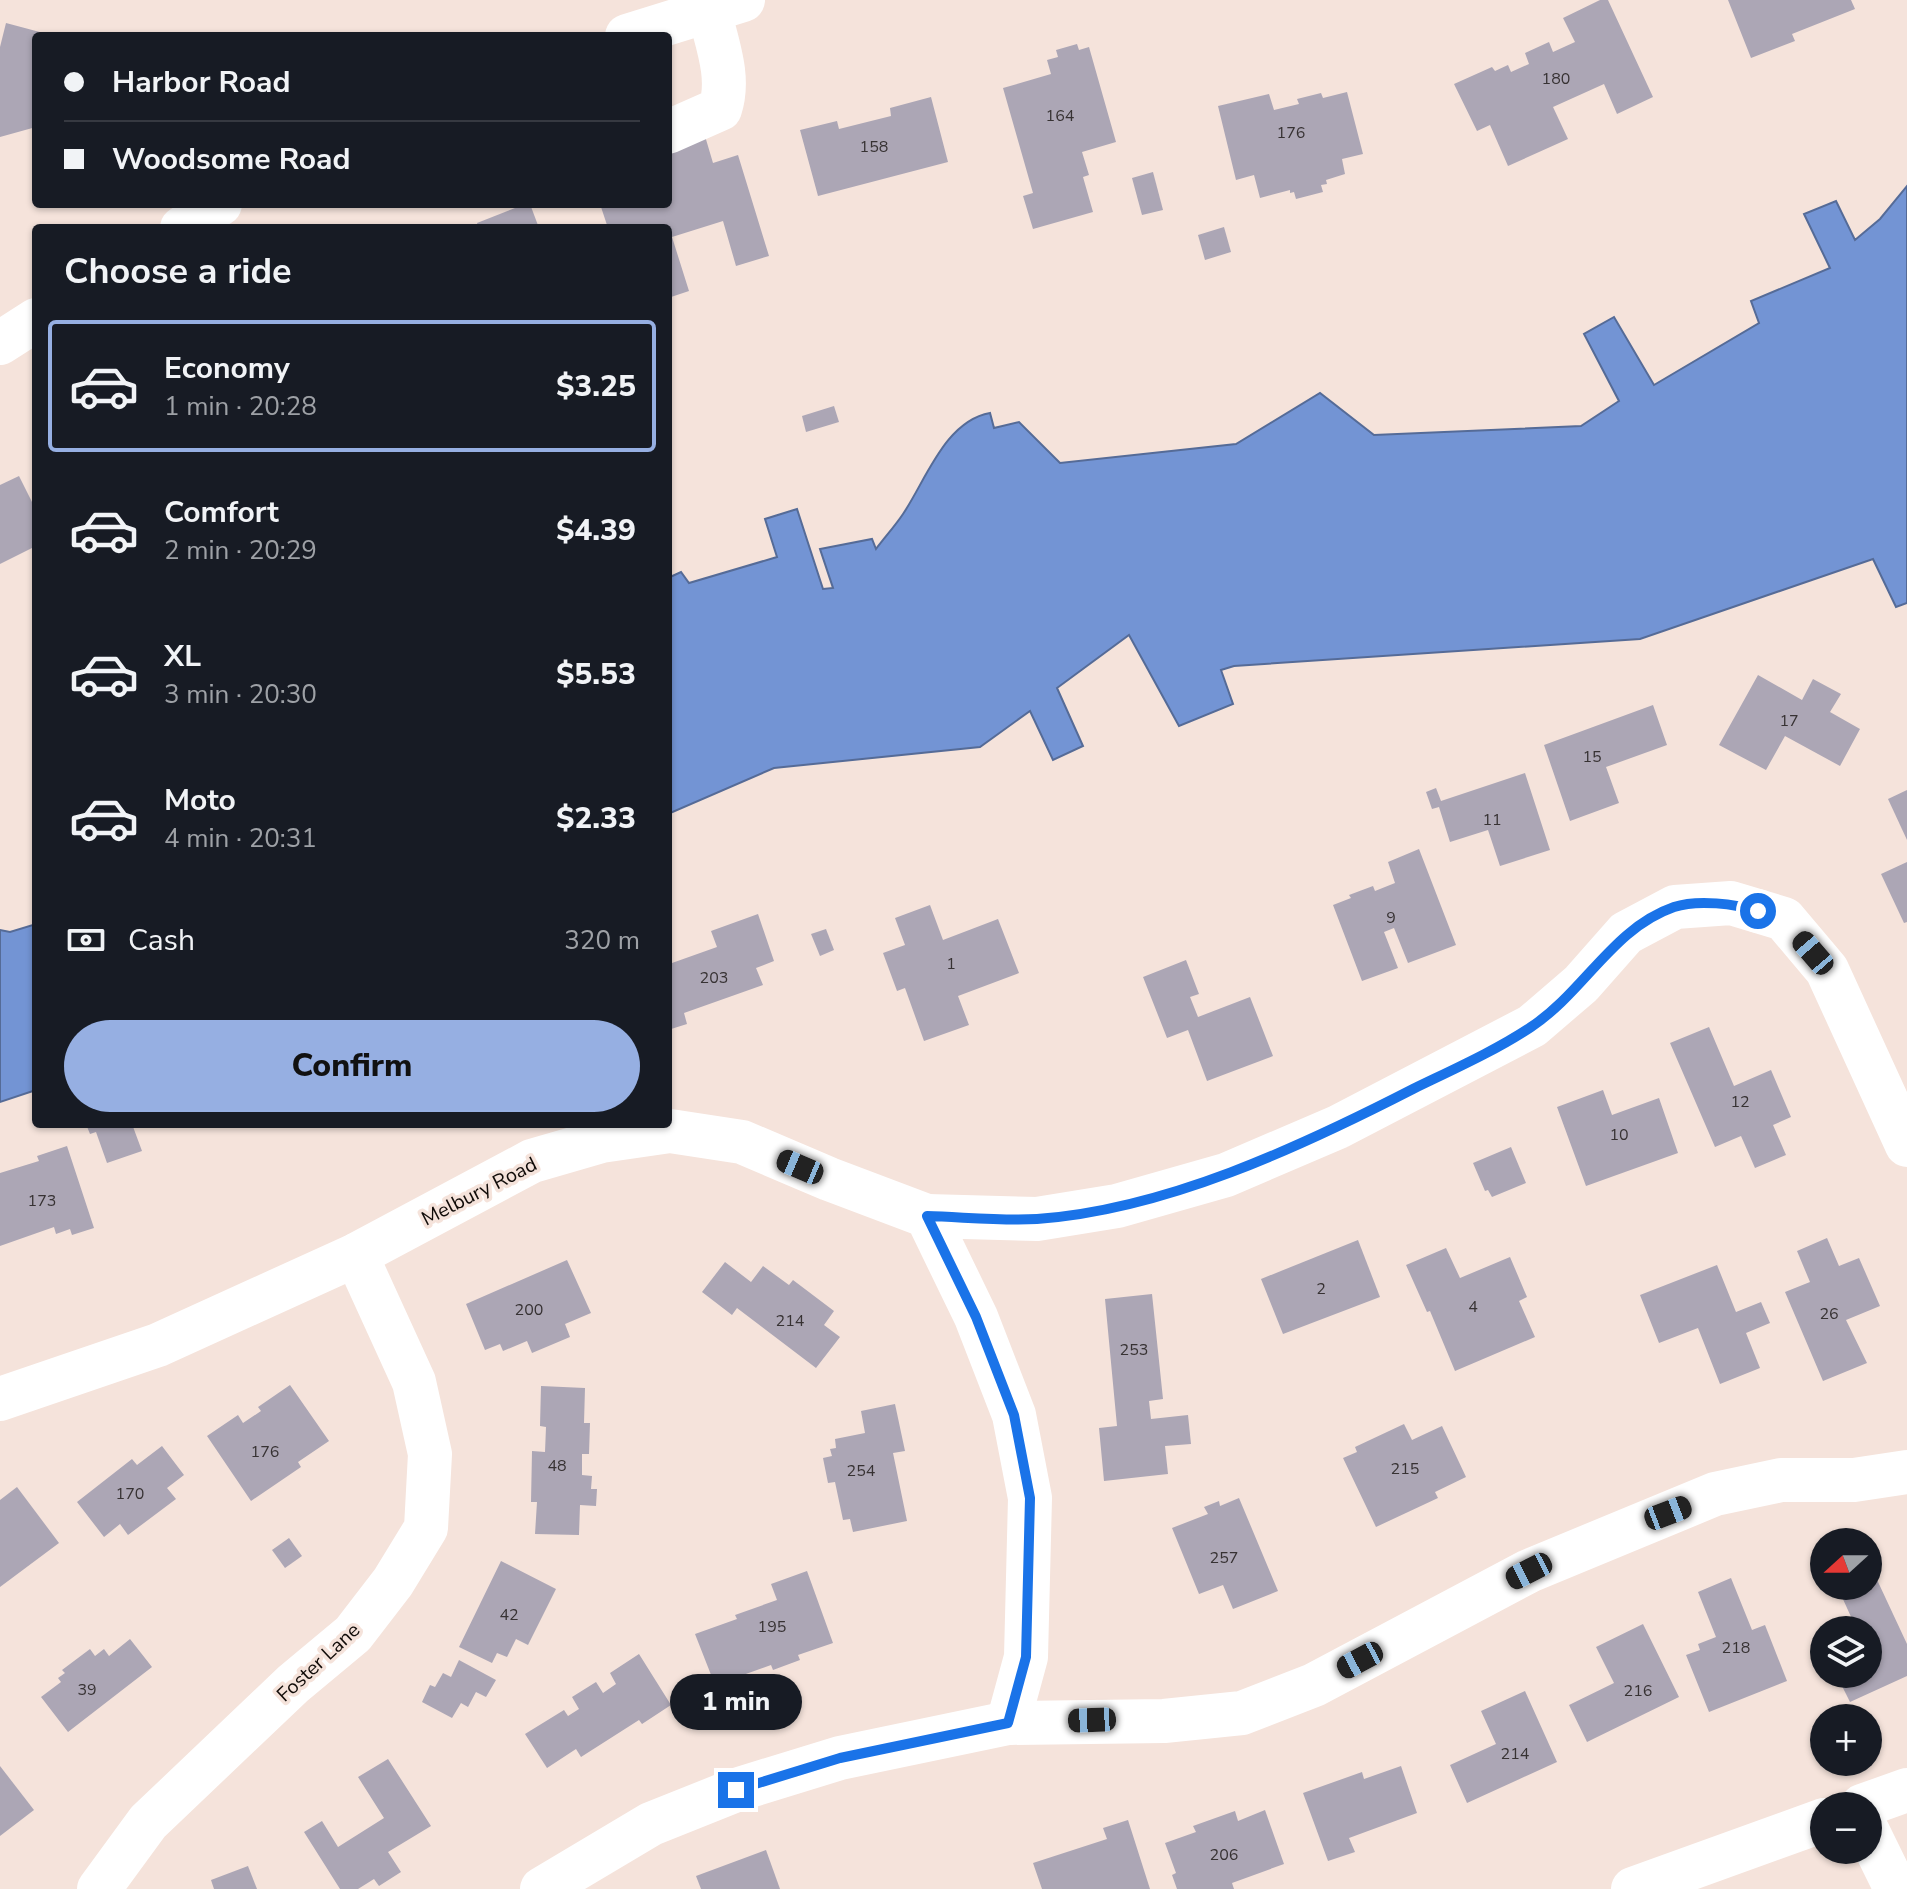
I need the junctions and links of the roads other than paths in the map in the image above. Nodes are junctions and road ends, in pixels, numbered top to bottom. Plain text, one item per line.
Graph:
1 (726, 5) edge
2 (640, 32) edge
3 (672, 130) edge
4 (214, 208) edge
5 (188, 224) edge
6 (32, 323) edge
7 (0, 343) edge
8 (1907, 1145) edge
9 (927, 1216) junction
10 (356, 1255) junction
11 (0, 1399) edge
12 (1907, 1472) edge
13 (1008, 1723) junction
14 (1907, 1790) edge
15 (1882, 1799) edge
16 (1810, 1825) edge
17 (1882, 1860) edge
18 (99, 1889) edge
19 (542, 1889) edge
20 (1633, 1889) edge
21 (1896, 1889) edge

1 - 2 street
1 - 3 street
4 - 5 street
6 - 7 street
8 - 9 street, Melbury Road
9 - 10 street, Melbury Road
9 - 13 street
10 - 11 street, Melbury Road
10 - 18 street, Foster Lane
12 - 13 street
13 - 19 street
14 - 15 street
16 - 20 street
17 - 21 street

